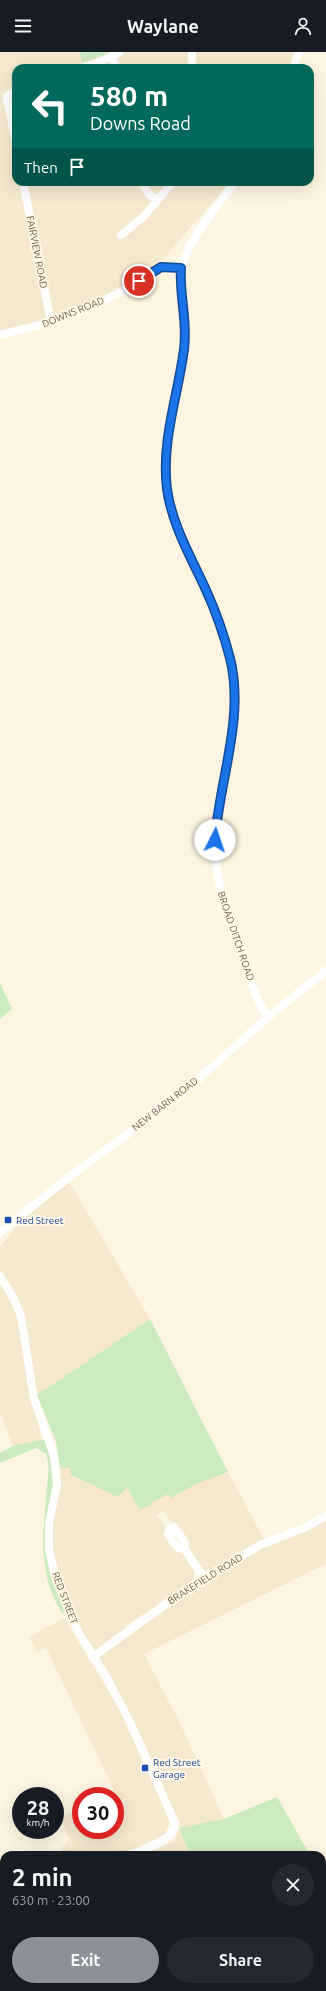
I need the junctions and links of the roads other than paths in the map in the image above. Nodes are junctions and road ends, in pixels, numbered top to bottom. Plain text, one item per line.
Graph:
1 (119, 52) edge
2 (192, 52) edge
3 (299, 52) edge
4 (111, 57) junction
5 (91, 64) edge
6 (115, 64) edge
7 (192, 64) edge
8 (294, 64) edge
9 (12, 92) edge
10 (12, 124) edge
11 (25, 186) edge
12 (144, 186) edge
13 (169, 186) edge
14 (232, 186) edge
15 (157, 200) junction
16 (121, 235) dead end
17 (181, 268) junction
18 (51, 322) junction
19 (0, 335) edge
20 (326, 971) edge
21 (268, 1017) junction
22 (0, 1232) edge
23 (0, 1276) edge
24 (326, 1516) edge
25 (184, 1548) dead end
26 (204, 1578) junction
27 (93, 1657) junction
28 (138, 1851) edge

1 - 4 street
2 - 7 street
3 - 8 street
4 - 5 street
4 - 6 street
9 - 10 street
11 - 18 street, FAIRVIEW ROAD
12 - 15 street
13 - 15 street
14 - 17 street
15 - 16 street
17 - 18 street, DOWNS ROAD
17 - 21 street, BROAD DITCH ROAD
18 - 19 street, DOWNS ROAD
20 - 21 street, NEW BARN ROAD
21 - 22 street, NEW BARN ROAD
23 - 27 street, RED STREET
24 - 26 street, BRAKEFIELD ROAD
25 - 26 street
26 - 27 street, BRAKEFIELD ROAD
27 - 28 street, RED STREET

